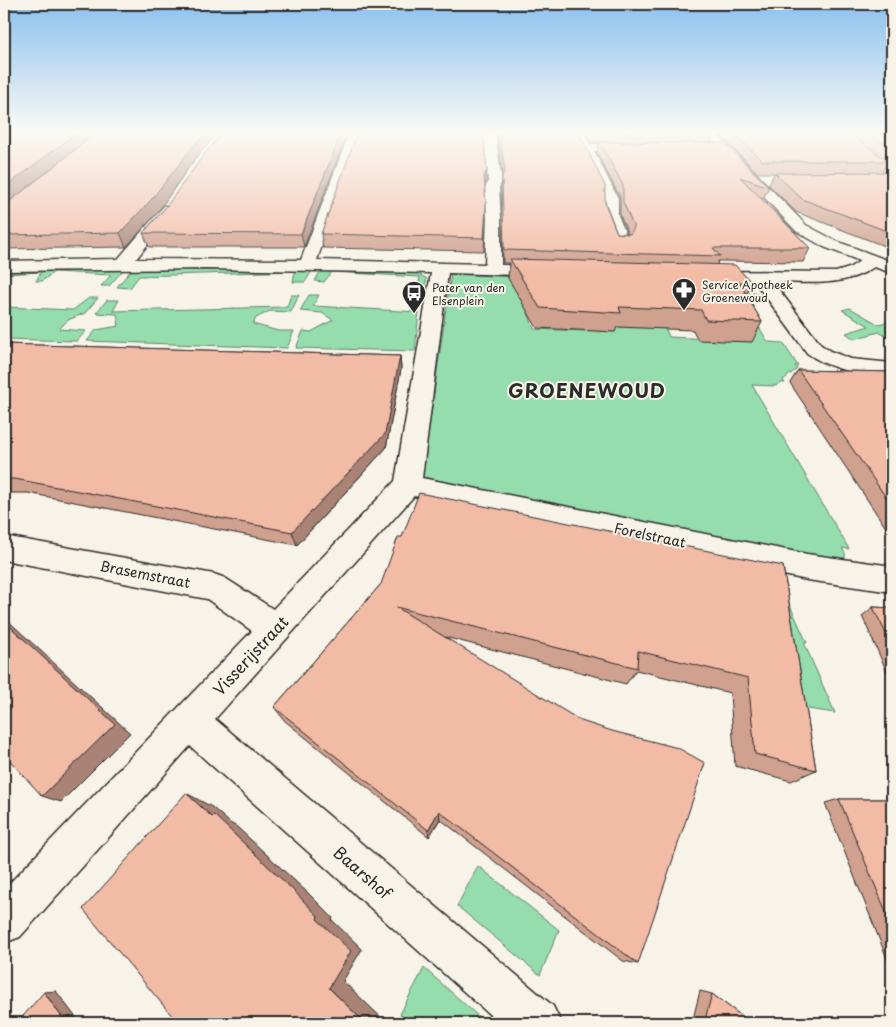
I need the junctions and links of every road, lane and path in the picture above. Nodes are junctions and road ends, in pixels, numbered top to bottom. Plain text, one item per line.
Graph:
1 (338, 179) edge
2 (495, 179) edge
3 (602, 179) edge
4 (755, 179) joint
5 (775, 179) edge
6 (179, 194) edge
7 (621, 242) edge
8 (871, 261) junction
9 (123, 264) junction
10 (306, 265) junction
11 (4, 266) edge
12 (440, 268) junction
13 (892, 268) edge
14 (494, 270) junction
15 (562, 272) edge
16 (696, 276) edge
17 (761, 278) junction
18 (892, 369) edge
19 (408, 486) junction
20 (4, 548) edge
21 (892, 579) edge
22 (274, 628) junction
23 (189, 721) junction
24 (4, 921) edge
25 (536, 1023) edge

1 - 10 street
2 - 14 street
3 - 7 street
4 - 5 street
4 - 8 street
6 - 9 street
8 - 13 street
8 - 17 street
9 - 10 street
9 - 11 street
10 - 12 street
12 - 14 street
12 - 19 street
14 - 15 street
16 - 17 street
17 - 18 street
19 - 21 street, Forelstraat
19 - 22 street, Visserijstraat
20 - 22 street, Brasemstraat
22 - 23 street, Visserijstraat
23 - 24 street, Visserijstraat
23 - 25 street, Baarshof

